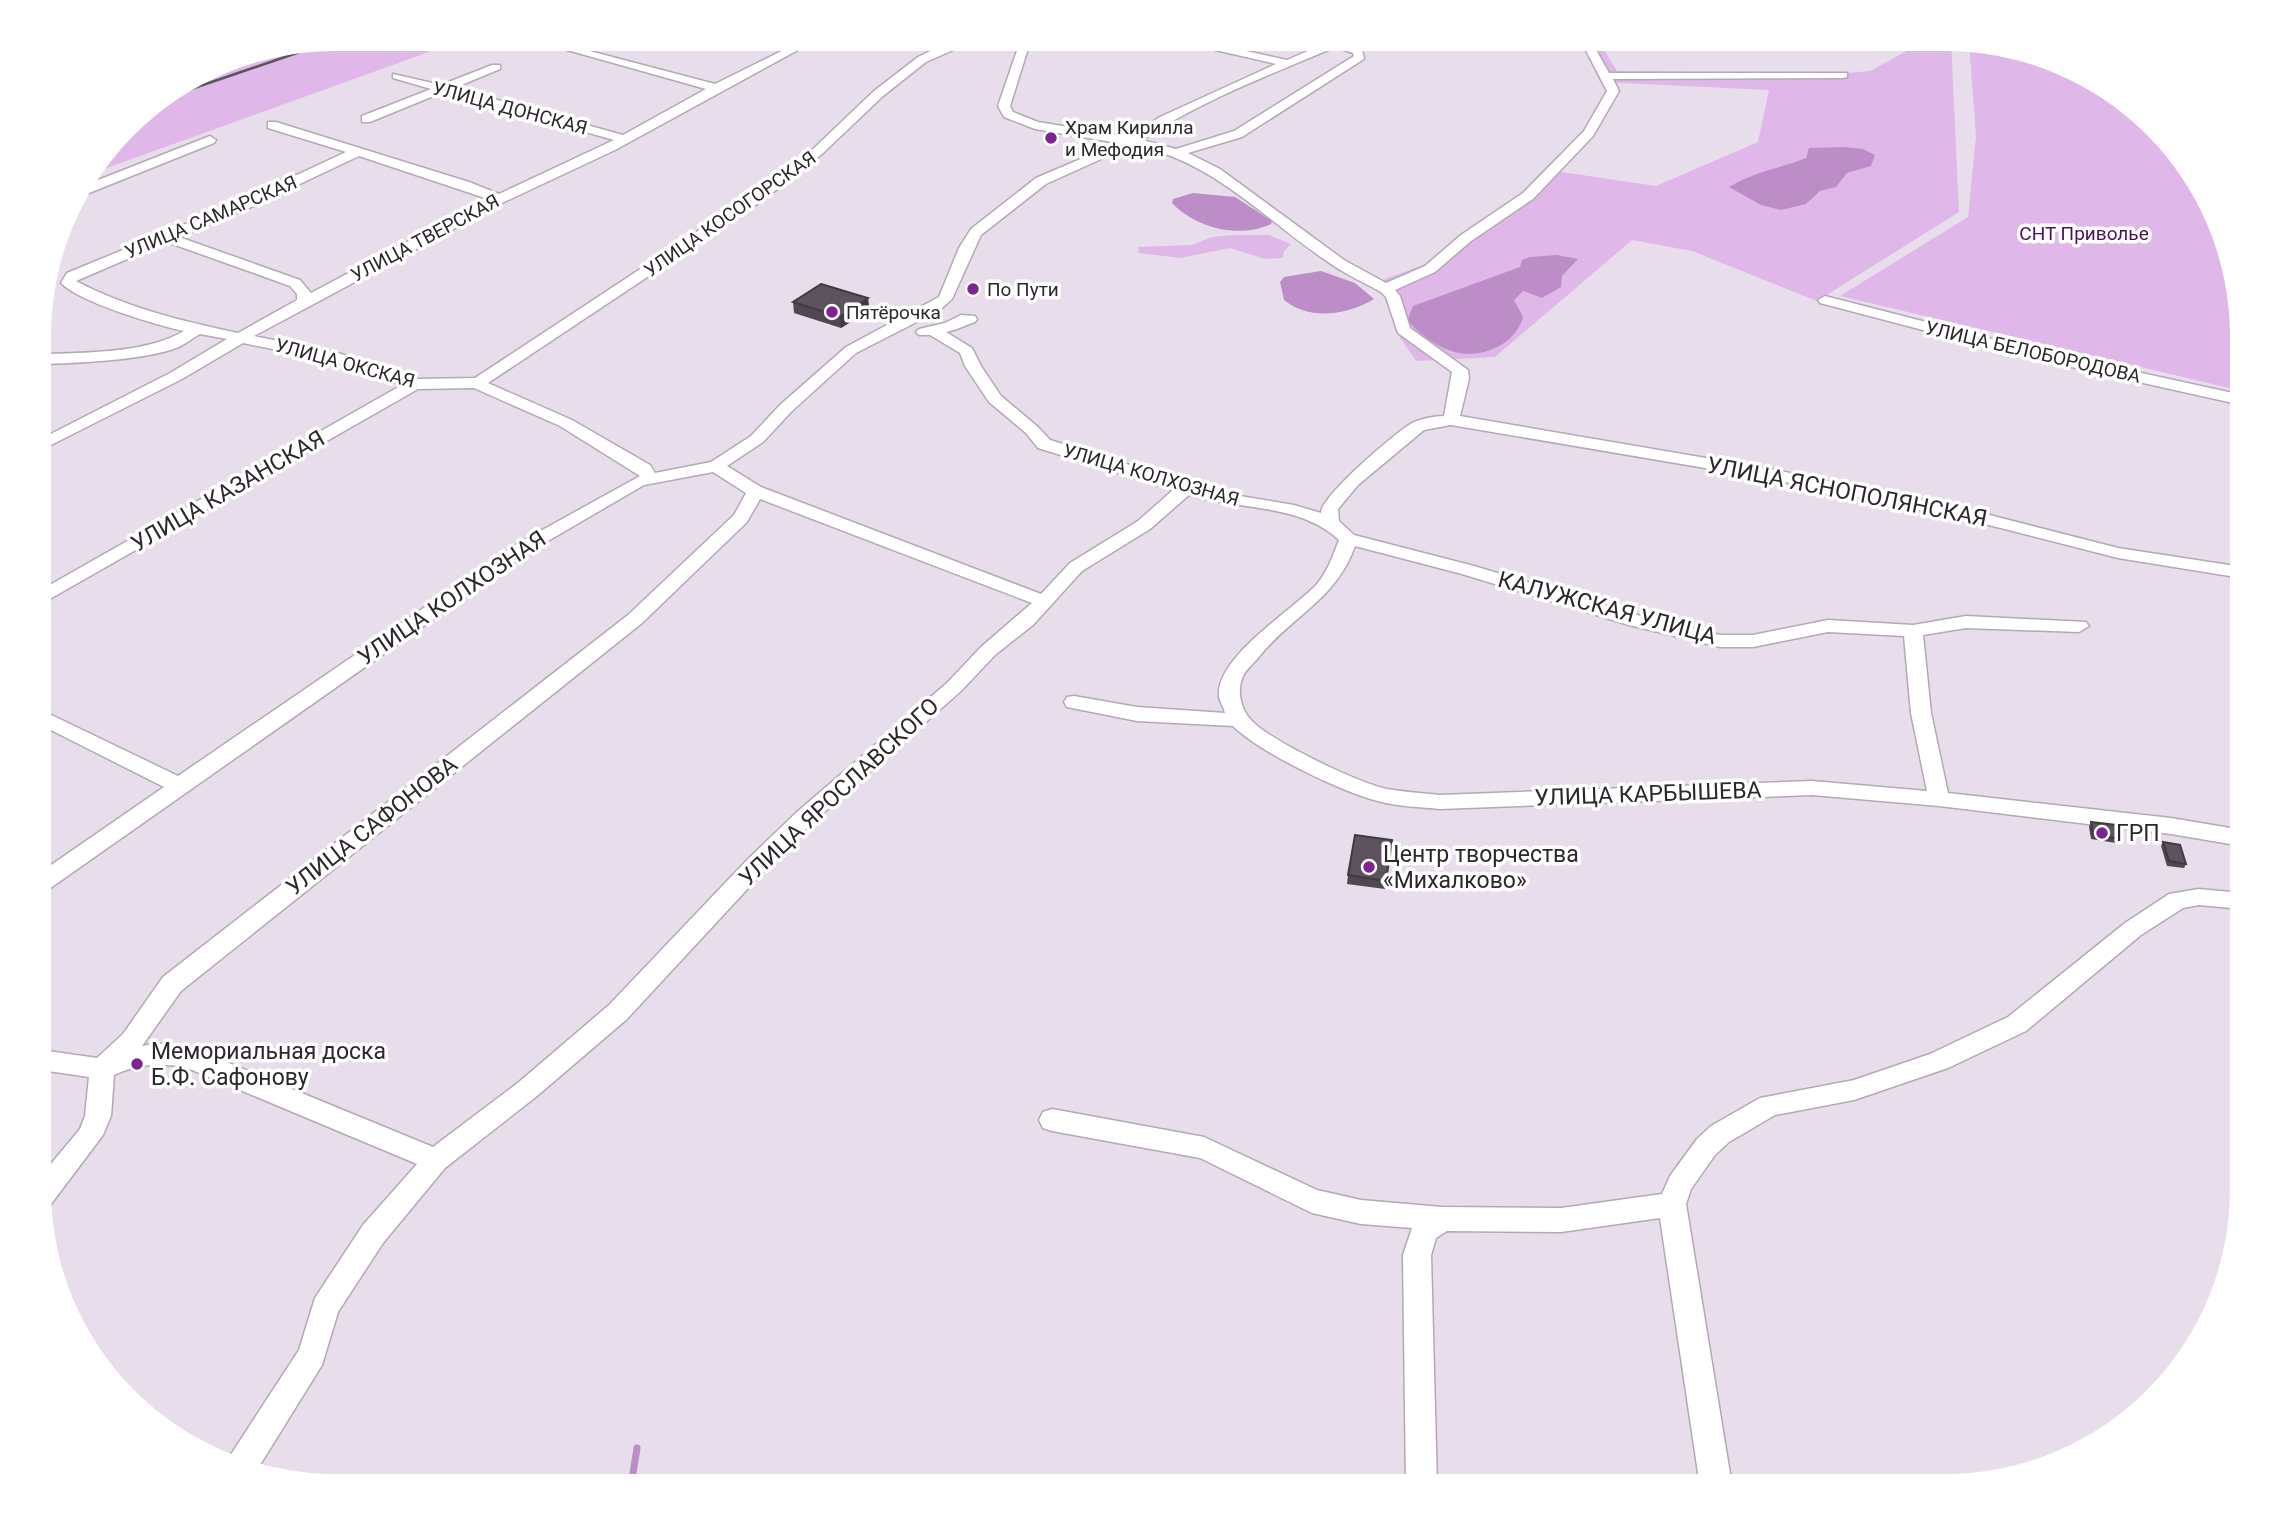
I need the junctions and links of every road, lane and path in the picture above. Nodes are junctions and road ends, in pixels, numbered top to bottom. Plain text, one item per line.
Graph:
1 (581, 51) edge
2 (785, 51) edge
3 (936, 51) edge
4 (1022, 51) edge
5 (1236, 51) edge
6 (1315, 51) edge
7 (1358, 51) edge
8 (1593, 51) edge
9 (1287, 63) junction
10 (496, 67) dead end
11 (1843, 75) dead end
12 (397, 76) dead end
13 (1607, 76) junction
14 (716, 88) junction
15 (443, 89) junction
16 (366, 119) dead end
17 (272, 125) dead end
18 (624, 139) junction
19 (210, 140) dead end
20 (1132, 141) junction
21 (355, 153) junction
22 (1175, 153) junction
23 (93, 186) edge
24 (499, 199) junction
25 (167, 237) junction
26 (68, 280) joint
27 (1386, 289) junction
28 (945, 299) junction
29 (1825, 300) dead end
30 (304, 302) junction
31 (197, 329) junction
32 (935, 333) junction
33 (242, 337) junction
34 (870, 339) junction
35 (51, 359) edge
36 (480, 383) junction
37 (415, 384) junction
38 (2230, 397) edge
39 (1451, 420) junction
40 (51, 440) edge
41 (716, 466) junction
42 (649, 477) junction
43 (1185, 489) junction
44 (755, 491) junction
45 (1330, 522) junction
46 (1348, 539) junction
47 (2230, 571) edge
48 (51, 592) edge
49 (1043, 601) junction
50 (2079, 626) dead end
51 (1913, 631) junction
52 (1074, 702) dead end
53 (1239, 720) junction
54 (51, 722) edge
55 (180, 786) junction
56 (1939, 799) junction
57 (2230, 836) edge
58 (51, 876) edge
59 (2230, 900) edge
60 (51, 1061) edge
61 (102, 1069) junction
62 (1052, 1120) dead end
63 (436, 1160) junction
64 (51, 1183) edge
65 (1672, 1204) junction
66 (1442, 1219) junction
67 (246, 1460) edge
68 (1421, 1474) edge
69 (1714, 1474) edge

1 - 14 street
2 - 14 street, УЛИЦА ТВЕРСКАЯ
3 - 36 street, УЛИЦА КОСОГОРСКАЯ
4 - 20 street
5 - 9 street
6 - 9 street
7 - 22 street
8 - 13 street
9 - 20 street
10 - 15 street
11 - 13 street
12 - 15 street, УЛИЦА ДОНСКАЯ
13 - 27 street
14 - 18 street, УЛИЦА ТВЕРСКАЯ
15 - 16 street
15 - 18 street, УЛИЦА ДОНСКАЯ
17 - 21 street
18 - 24 street, УЛИЦА ТВЕРСКАЯ
19 - 23 street
20 - 22 street
20 - 28 street
21 - 24 street
21 - 25 street, УЛИЦА САМАРСКАЯ
22 - 27 street
24 - 30 street, УЛИЦА ТВЕРСКАЯ
25 - 26 street, УЛИЦА САМАРСКАЯ
25 - 30 street
26 - 31 street, УЛИЦА ОКСКАЯ
27 - 39 street
28 - 32 street
28 - 34 street, УЛИЦА КОЛХОЗНАЯ
29 - 38 street, УЛИЦА БЕЛОБОРОДОВА
30 - 33 street, УЛИЦА ТВЕРСКАЯ
31 - 33 street, УЛИЦА ОКСКАЯ
31 - 35 street
32 - 34 street
32 - 43 street, УЛИЦА КОЛХОЗНАЯ
33 - 37 street, УЛИЦА ОКСКАЯ
33 - 40 street, УЛИЦА ТВЕРСКАЯ
34 - 41 street, УЛИЦА КОЛХОЗНАЯ
36 - 37 street, УЛИЦА ОКСКАЯ
36 - 42 street, УЛИЦА ОКСКАЯ
37 - 48 street, УЛИЦА КАЗАНСКАЯ
39 - 45 street
39 - 47 street, УЛИЦА ЯСНОПОЛЯНСКАЯ
41 - 42 street, УЛИЦА КОЛХОЗНАЯ
41 - 44 street
42 - 55 street, УЛИЦА КОЛХОЗНАЯ
43 - 45 street, УЛИЦА КОЛХОЗНАЯ
43 - 49 street, УЛИЦА ЯРОСЛАВСКОГО
44 - 49 street
44 - 61 street, УЛИЦА САФОНОВА
45 - 46 street
46 - 51 street, КАЛУЖСКАЯ УЛИЦА
46 - 53 street
49 - 63 street, УЛИЦА ЯРОСЛАВСКОГО
50 - 51 street, КАЛУЖСКАЯ УЛИЦА
51 - 56 street
52 - 53 street
53 - 56 street, УЛИЦА КАРБЫШЕВА
54 - 55 street
55 - 58 street, УЛИЦА КОЛХОЗНАЯ
56 - 57 street, УЛИЦА КАРБЫШЕВА
59 - 65 street
60 - 61 street
61 - 63 street
61 - 64 street
62 - 66 street
63 - 67 street, УЛИЦА ЯРОСЛАВСКОГО
65 - 66 street
65 - 69 street
66 - 68 street

